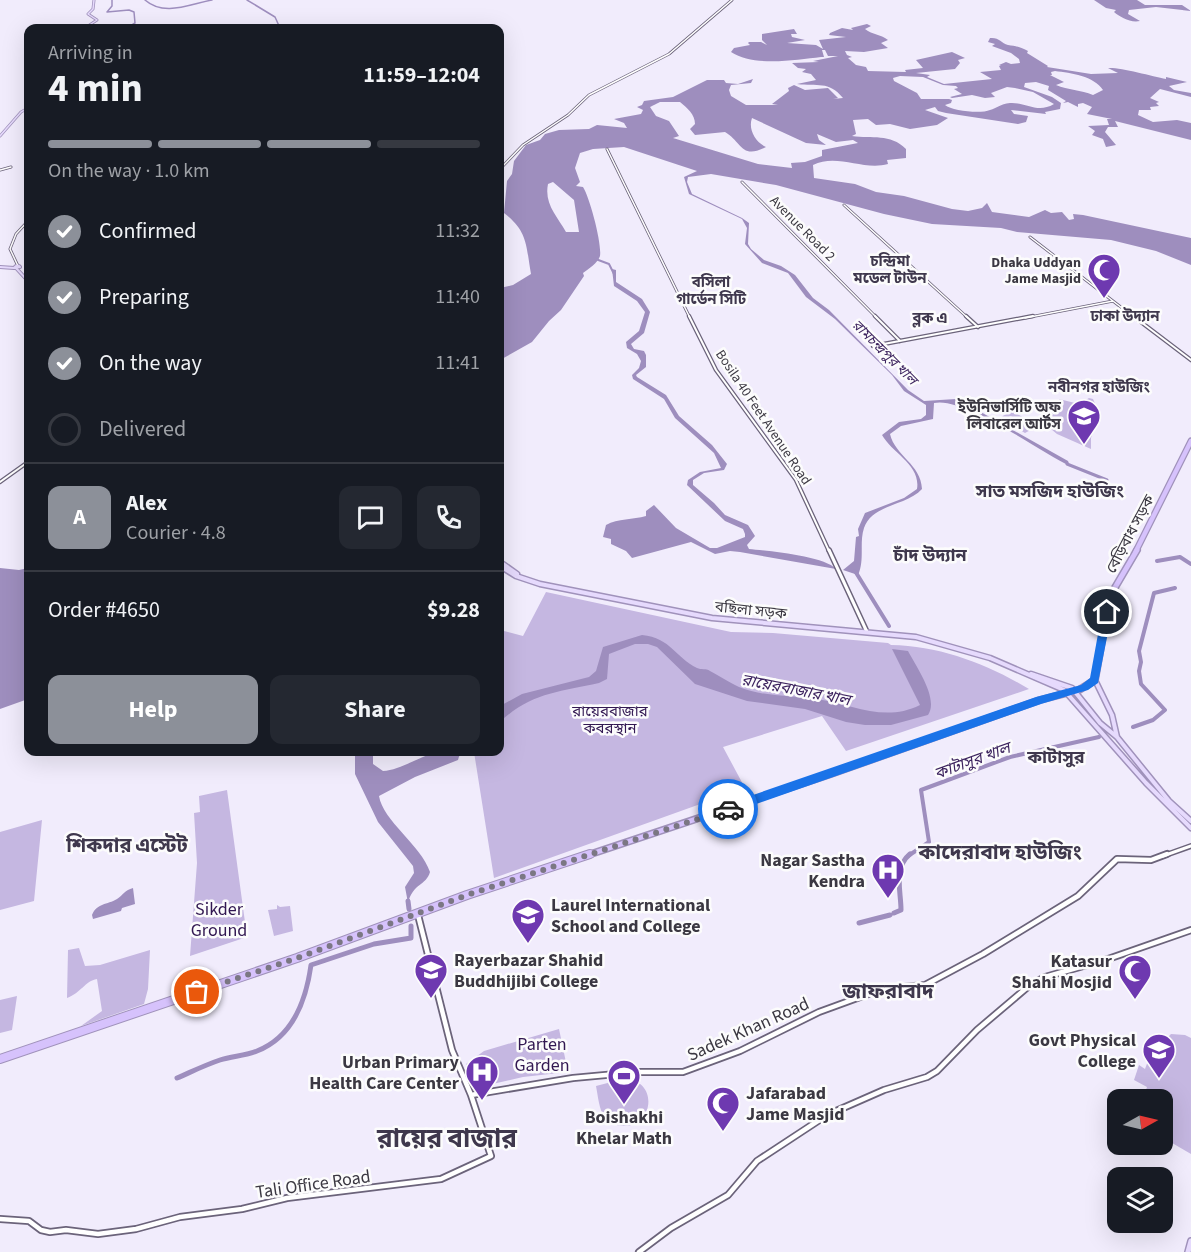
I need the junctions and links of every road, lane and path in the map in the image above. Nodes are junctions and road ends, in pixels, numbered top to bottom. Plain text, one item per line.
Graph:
1 (94, 0) edge
2 (732, 0) edge
3 (91, 24) edge
4 (24, 110) edge
5 (0, 136) edge
6 (607, 149) dead end
7 (504, 166) edge
8 (11, 167) dead end
9 (0, 170) edge
10 (742, 182) dead end
11 (844, 205) dead end
12 (24, 226) edge
13 (1030, 237) dead end
14 (0, 267) edge
15 (17, 268) junction
16 (24, 276) edge
17 (1113, 301) junction
18 (978, 327) junction
19 (900, 341) junction
20 (873, 346) dead end
21 (1191, 360) edge
22 (1191, 441) edge
23 (24, 465) edge
24 (0, 482) edge
25 (504, 566) edge
26 (867, 633) junction
27 (1095, 680) junction
28 (1072, 691) junction
29 (1117, 737) junction
30 (1154, 782) junction
31 (1148, 785) junction
32 (1191, 821) edge
33 (1191, 828) edge
34 (1191, 846) edge
35 (418, 913) junction
36 (1191, 930) edge
37 (0, 1059) edge
38 (471, 1095) junction
39 (0, 1220) edge
40 (1191, 1241) edge
41 (639, 1252) edge
42 (1188, 1252) edge

1 - 3 main road
2 - 7 street
4 - 5 main road
6 - 26 street, Bosila 40 Feet Avenue Road
8 - 9 street
10 - 19 street, Avenue Road 2
11 - 18 street
12 - 15 street
13 - 17 street
14 - 15 main road
15 - 16 main road
17 - 18 street
17 - 21 street
18 - 19 street
19 - 20 street
22 - 27 highway, বেড়িবাধ সড়ক
23 - 24 street
25 - 26 main road, বছিলা সড়ক
26 - 28 main road, বছিলা সড়ক
27 - 28 highway
27 - 29 main road
28 - 29 main road
28 - 31 main road
28 - 35 highway
29 - 30 main road
30 - 31 main road
30 - 32 main road
31 - 33 main road
34 - 38 street, Sadek Khan Road
35 - 37 highway
35 - 38 street
36 - 41 street
38 - 39 street, Tali Office Road
40 - 42 main road

